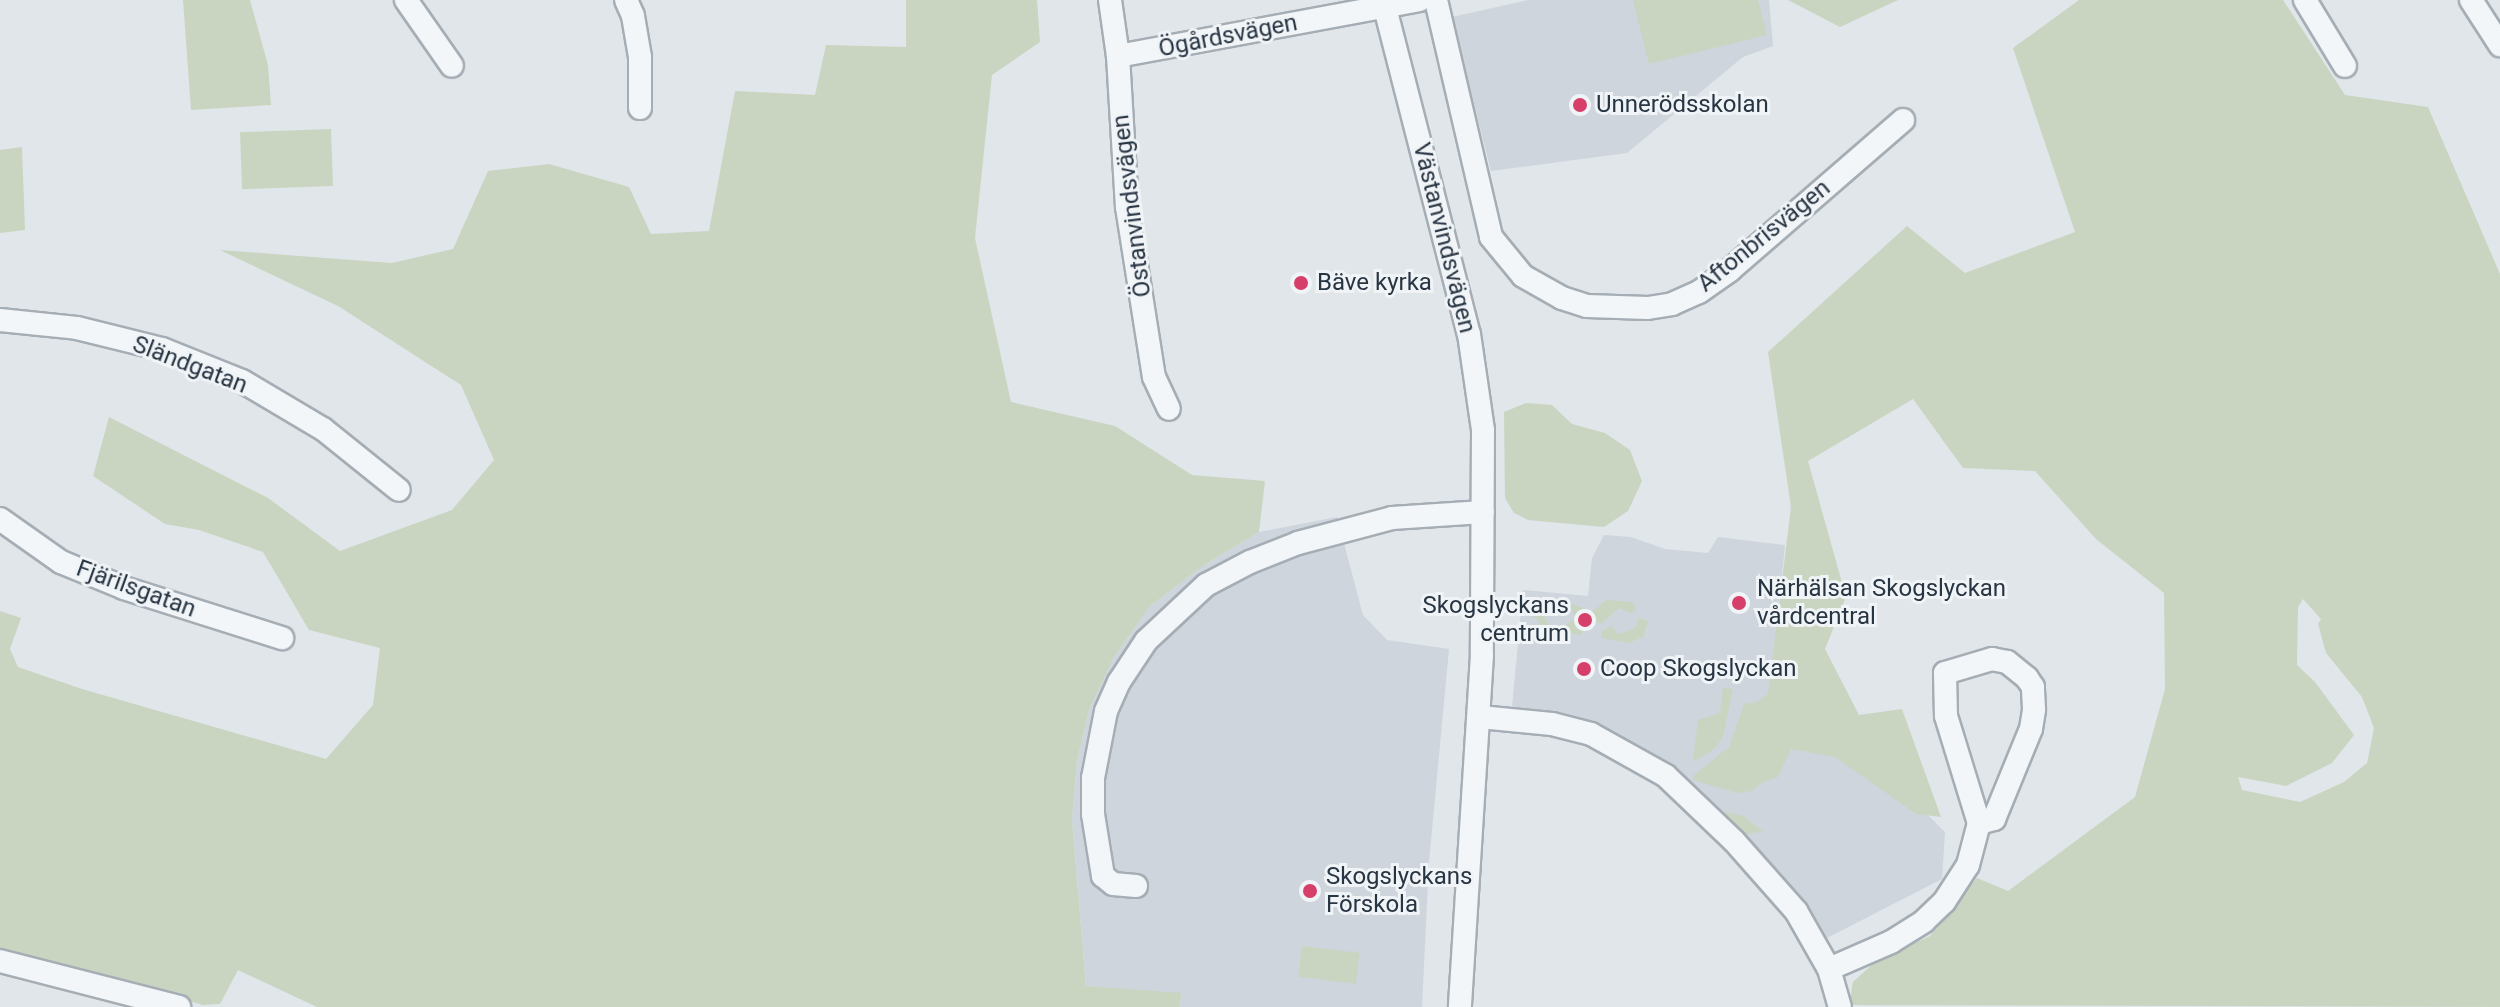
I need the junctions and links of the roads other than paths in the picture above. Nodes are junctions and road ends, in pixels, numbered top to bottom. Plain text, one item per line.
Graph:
1 (406, 0) edge
2 (626, 0) edge
3 (1110, 0) edge
4 (1419, 0) edge
5 (1436, 0) edge
6 (2305, 0) edge
7 (2471, 0) edge
8 (1384, 3) edge
9 (2500, 45) edge
10 (1118, 56) junction
11 (452, 66) dead end
12 (2345, 66) dead end
13 (640, 108) dead end
14 (1903, 120) dead end
15 (0, 320) edge
16 (1169, 409) dead end
17 (399, 490) dead end
18 (1483, 512) junction
19 (0, 519) edge
20 (282, 638) dead end
21 (1480, 717) junction
22 (1979, 823) junction
23 (1136, 886) dead end
24 (0, 961) edge
25 (1829, 969) junction
26 (179, 1007) edge
27 (1460, 1007) edge
28 (1840, 1007) edge

1 - 11 street
2 - 13 street
3 - 10 street, Östanvindsvägen
4 - 8 street, Ögårdsvägen
5 - 14 street, Aftonbrisvägen
6 - 12 street
7 - 9 street
8 - 10 street, Ögårdsvägen
8 - 18 street, Västanvindsvägen
10 - 16 street, Östanvindsvägen
15 - 17 street, Sländgatan
18 - 21 street, Västanvindsvägen
18 - 23 street
19 - 20 street, Fjärilsgatan
21 - 25 street
21 - 27 street, Västanvindsvägen
22 - 22 street
22 - 25 street
24 - 26 street
25 - 28 street

